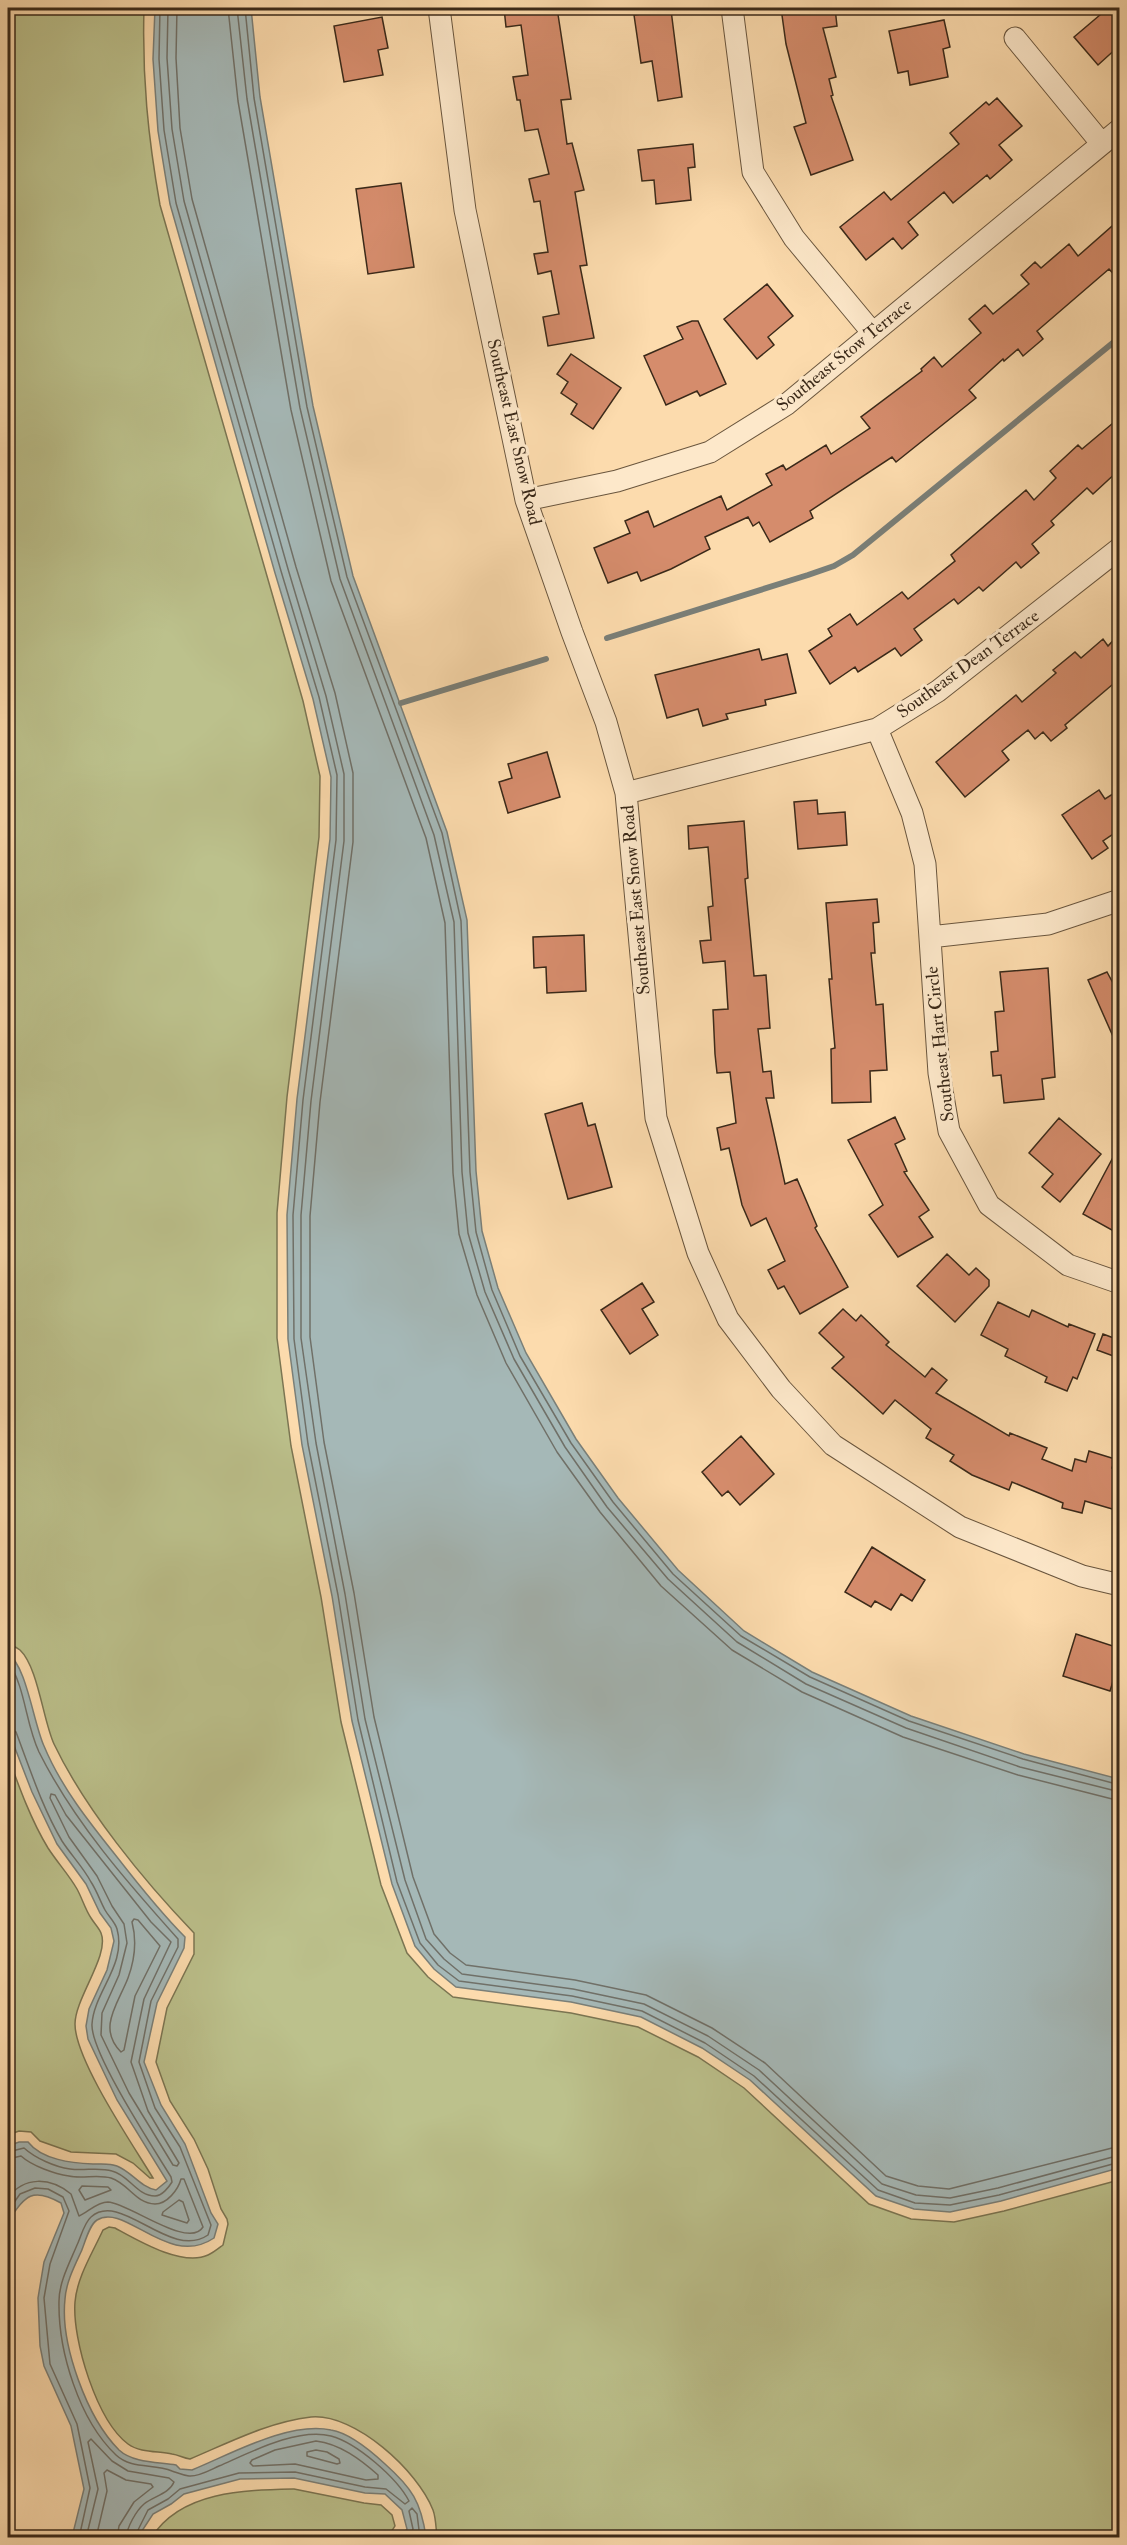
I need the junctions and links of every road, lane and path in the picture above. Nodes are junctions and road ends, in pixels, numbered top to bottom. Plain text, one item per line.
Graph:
1 (439, 8) edge
2 (732, 8) edge
3 (1015, 38) dead end
4 (1119, 129) edge
5 (1102, 144) junction
6 (872, 332) junction
7 (526, 500) junction
8 (1119, 549) edge
9 (877, 729) junction
10 (626, 793) junction
11 (1119, 900) edge
12 (930, 937) junction
13 (1119, 1283) edge
14 (1119, 1585) edge

1 - 7 street, Southeast East Snow Road
2 - 6 street
3 - 5 street
4 - 5 street, Southeast Stow Terrace
5 - 6 street, Southeast Stow Terrace
6 - 7 street, Southeast Stow Terrace
7 - 10 street, Southeast East Snow Road
8 - 9 street, Southeast Dean Terrace
9 - 10 street, Southeast Dean Terrace
9 - 12 street, Southeast Hart Circle
10 - 14 street, Southeast East Snow Road
11 - 12 street
12 - 13 street, Southeast Hart Circle

